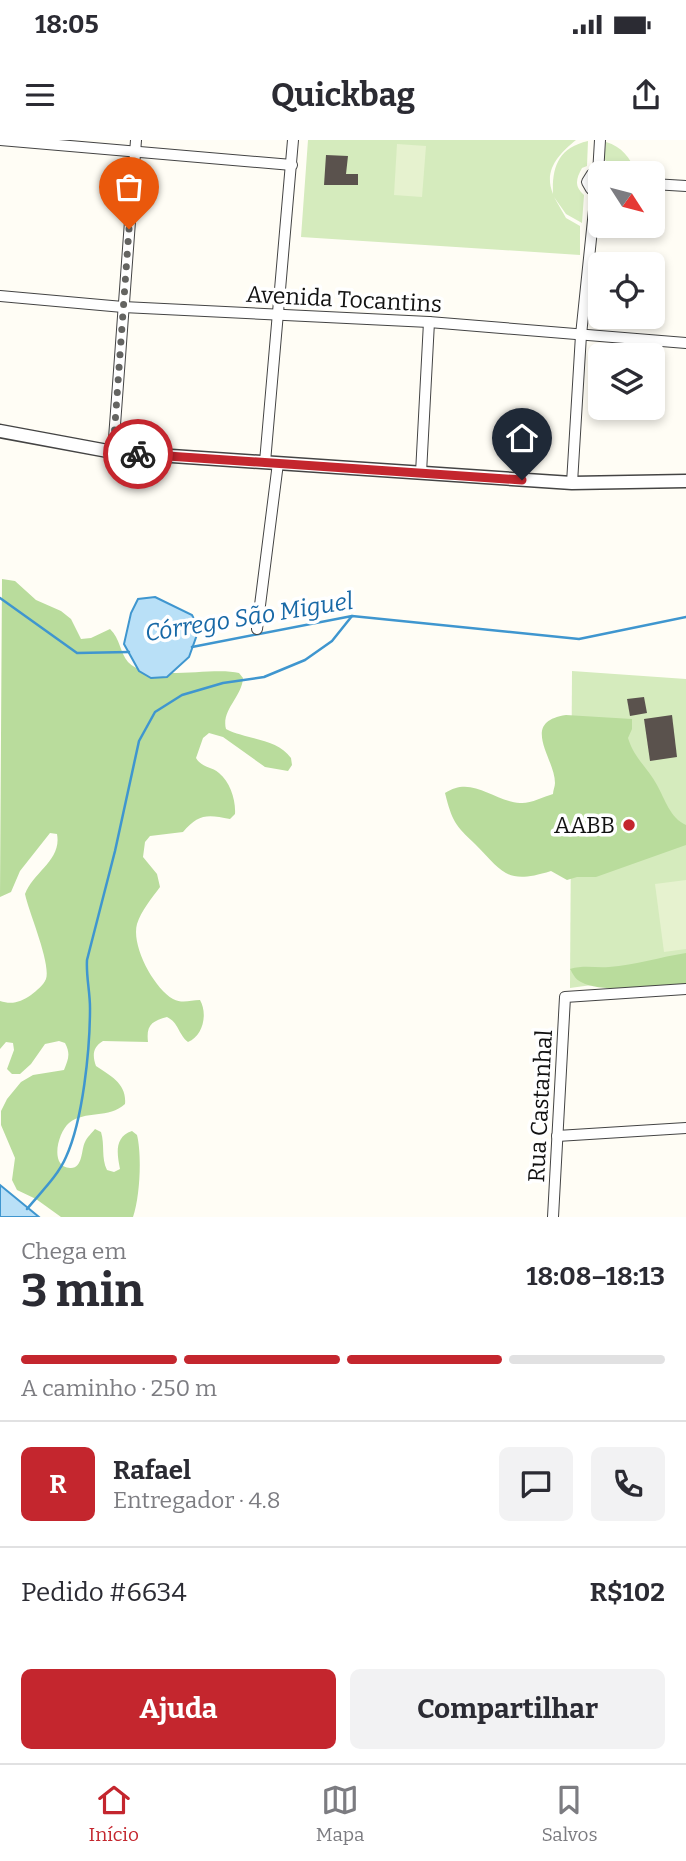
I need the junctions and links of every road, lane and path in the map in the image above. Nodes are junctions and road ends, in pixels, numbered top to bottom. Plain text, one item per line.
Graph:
1 (293, 140) edge
2 (600, 140) edge
3 (0, 141) edge
4 (136, 145) edge
5 (599, 161) edge
6 (292, 165) junction
7 (665, 185) edge
8 (686, 186) edge
9 (592, 238) edge
10 (0, 296) edge
11 (123, 307) junction
12 (280, 315) junction
13 (429, 322) junction
14 (581, 335) junction
15 (686, 343) edge
16 (0, 431) edge
17 (113, 452) junction
18 (272, 463) junction
19 (421, 473) junction
20 (686, 481) edge
21 (572, 483) junction
22 (257, 629) dead end
23 (686, 989) edge
24 (686, 1128) edge
25 (557, 1136) junction
26 (553, 1217) edge

1 - 6 street
2 - 5 street
3 - 4 street
4 - 6 street
4 - 11 street
6 - 12 street
7 - 8 street
9 - 14 street
10 - 11 street, Avenida Tocantins
11 - 12 street, Avenida Tocantins
11 - 17 street
12 - 13 street, Avenida Tocantins
12 - 18 street
13 - 14 street, Avenida Tocantins
13 - 19 street
14 - 15 street, Avenida Tocantins
14 - 21 street
16 - 17 street
17 - 18 street
18 - 19 street
18 - 22 street
19 - 21 street
20 - 21 street
23 - 25 street, Rua Castanhal
24 - 25 street
25 - 26 street, Rua Castanhal

